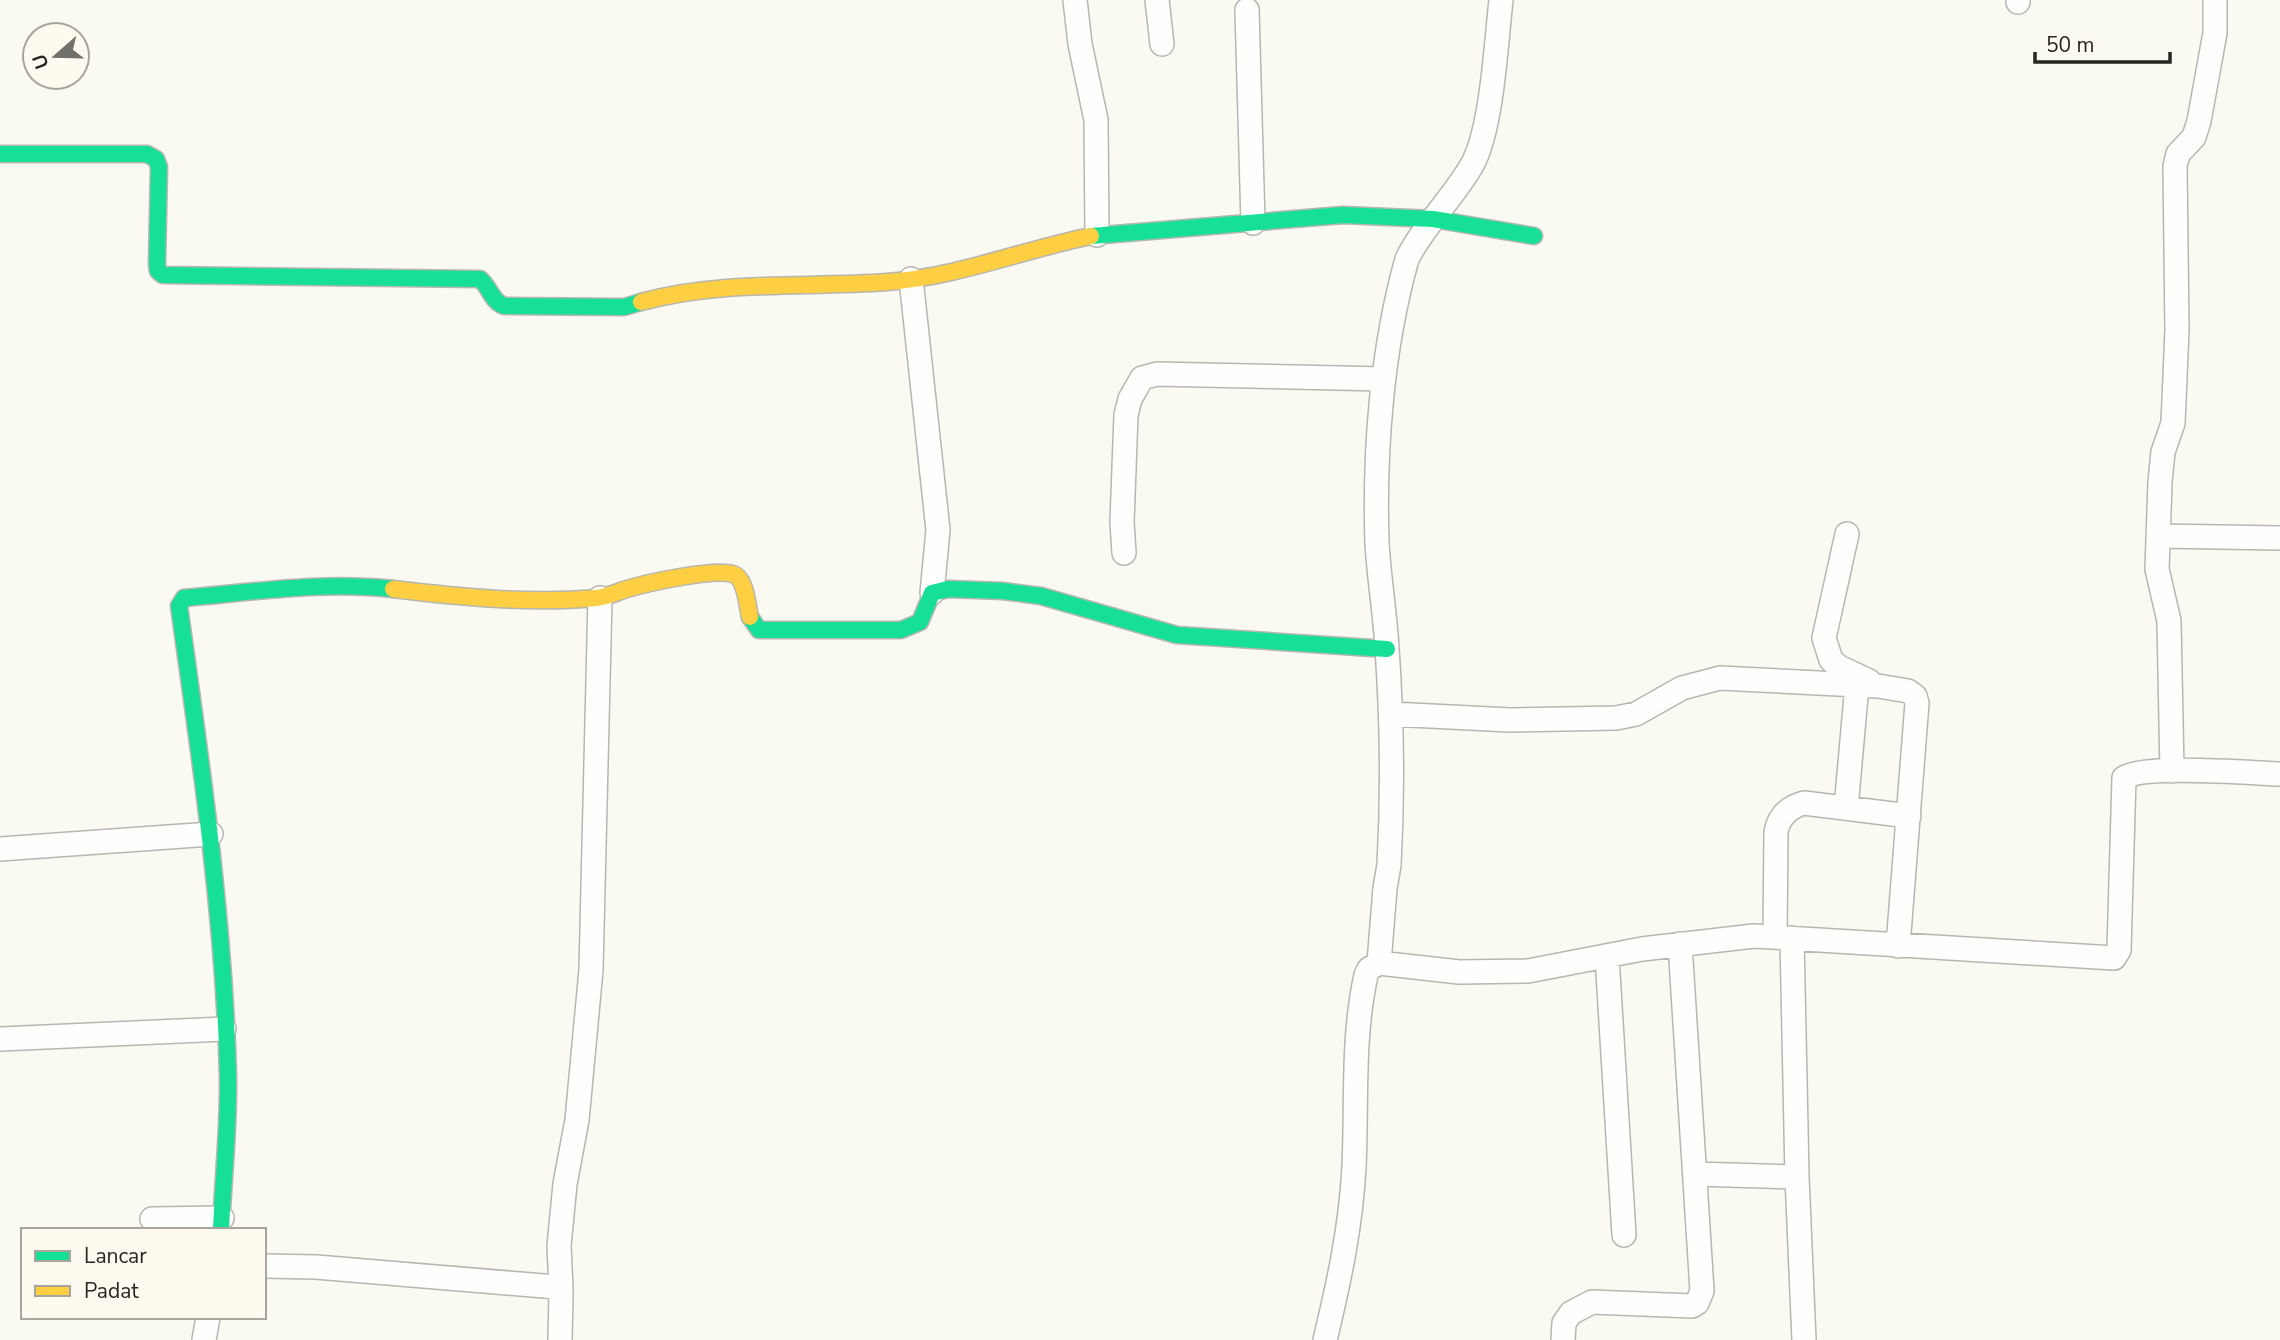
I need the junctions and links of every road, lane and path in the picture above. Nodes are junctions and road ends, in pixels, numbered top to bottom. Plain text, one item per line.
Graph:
1 (1075, 0) edge
2 (1157, 0) edge
3 (1501, 0) edge
4 (2215, 0) edge
5 (1247, 10) dead end
6 (1162, 44) dead end
7 (0, 154) edge
8 (1433, 219) junction
9 (1253, 223) junction
10 (1097, 235) junction
11 (1534, 236) dead end
12 (911, 279) junction
13 (1383, 379) junction
14 (1847, 534) dead end
15 (2158, 536) junction
16 (2280, 538) edge
17 (1124, 553) dead end
18 (932, 593) junction
19 (600, 598) junction
20 (1387, 649) junction
21 (1867, 685) junction
22 (1391, 714) junction
23 (2172, 771) junction
24 (2280, 774) edge
25 (1846, 808) junction
26 (1909, 816) junction
27 (211, 834) junction
28 (0, 849) edge
29 (1784, 937) junction
30 (1680, 944) junction
31 (1898, 946) junction
32 (1607, 956) junction
33 (1379, 964) junction
34 (225, 1029) junction
35 (0, 1039) edge
36 (1695, 1174) junction
37 (1797, 1177) junction
38 (152, 1219) dead end
39 (221, 1224) edge
40 (1623, 1235) dead end
41 (266, 1266) edge
42 (561, 1289) junction
43 (208, 1319) edge
44 (204, 1340) edge
45 (560, 1340) edge
46 (1325, 1340) edge
47 (1563, 1340) edge
48 (1804, 1340) edge

1 - 10 street
2 - 6 street
3 - 8 street
4 - 15 street
5 - 9 street
7 - 12 street
8 - 9 street
8 - 11 street
8 - 13 street
9 - 10 street
10 - 12 street
12 - 18 street
13 - 17 street
13 - 20 street
14 - 21 street
15 - 16 street
15 - 23 street
18 - 19 street
18 - 20 street
19 - 27 street
19 - 42 street
20 - 22 street
21 - 22 street
21 - 25 street
21 - 26 street
22 - 33 street
23 - 24 street
23 - 31 street
25 - 26 street
25 - 29 street
26 - 31 street
27 - 28 street
27 - 34 street
29 - 30 street
29 - 31 street
29 - 37 street
30 - 32 street
30 - 36 street
32 - 33 street
32 - 40 street
33 - 46 street
34 - 35 street
34 - 39 street
36 - 37 street
36 - 47 street
37 - 48 street
38 - 39 street
41 - 42 street
42 - 45 street
43 - 44 street

